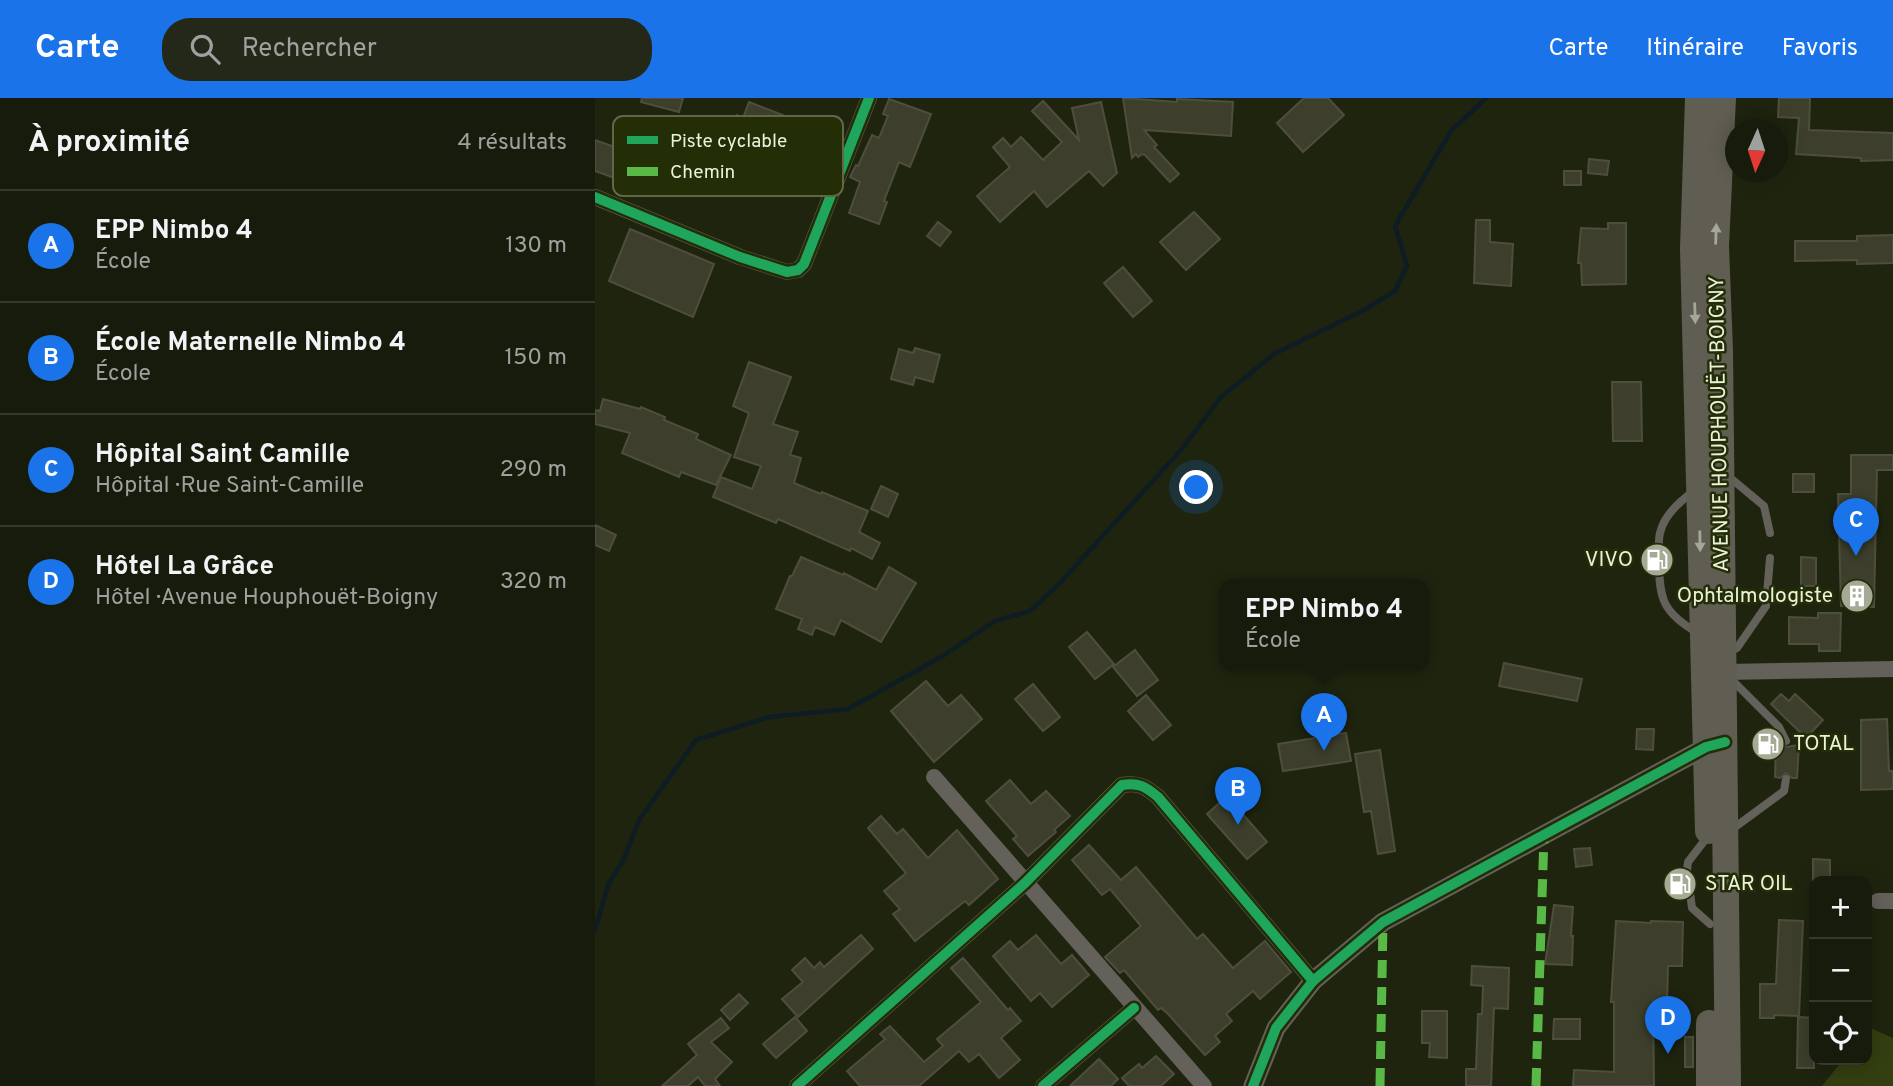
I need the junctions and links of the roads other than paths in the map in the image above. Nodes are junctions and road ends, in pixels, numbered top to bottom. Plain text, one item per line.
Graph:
1 (869, 98) edge
2 (1698, 98) edge
3 (1723, 98) edge
4 (843, 164) edge
5 (831, 196) edge
6 (595, 197) edge
7 (1721, 470) junction
8 (1699, 487) junction
9 (1770, 533) dead end
10 (1770, 558) dead end
11 (1703, 636) junction
12 (1724, 662) junction
13 (1893, 669) edge
14 (1786, 741) dead end
15 (1715, 745) junction
16 (934, 777) dead end
17 (1786, 779) dead end
18 (1716, 835) junction
19 (1025, 883) junction
20 (1313, 981) junction
21 (1134, 1008) junction
22 (797, 1086) edge
23 (1043, 1086) edge
24 (1204, 1086) edge
25 (1253, 1086) edge
26 (1709, 1086) edge
27 (1728, 1086) edge

1 - 4 street
2 -> 8 highway, AVENUE HOUPHOUËT-BOIGNY
7 -> 3 highway, AVENUE HOUPHOUËT-BOIGNY
5 - 6 street
7 - 9 lane
7 - 12 highway, AVENUE HOUPHOUËT-BOIGNY
8 -> 11 highway, AVENUE HOUPHOUËT-BOIGNY
8 - 11 lane
10 - 12 lane
11 - 15 highway, AVENUE HOUPHOUËT-BOIGNY
12 - 13 street
12 - 14 lane
12 - 15 highway, AVENUE HOUPHOUËT-BOIGNY
15 - 18 highway, AVENUE HOUPHOUËT-BOIGNY
15 - 20 street
16 - 19 street
17 - 18 lane
18 - 26 highway, AVENUE HOUPHOUËT-BOIGNY
18 - 27 highway, AVENUE HOUPHOUËT-BOIGNY
19 - 20 street
19 - 21 street
19 - 22 street
20 - 25 street
21 - 23 street
21 - 24 street

